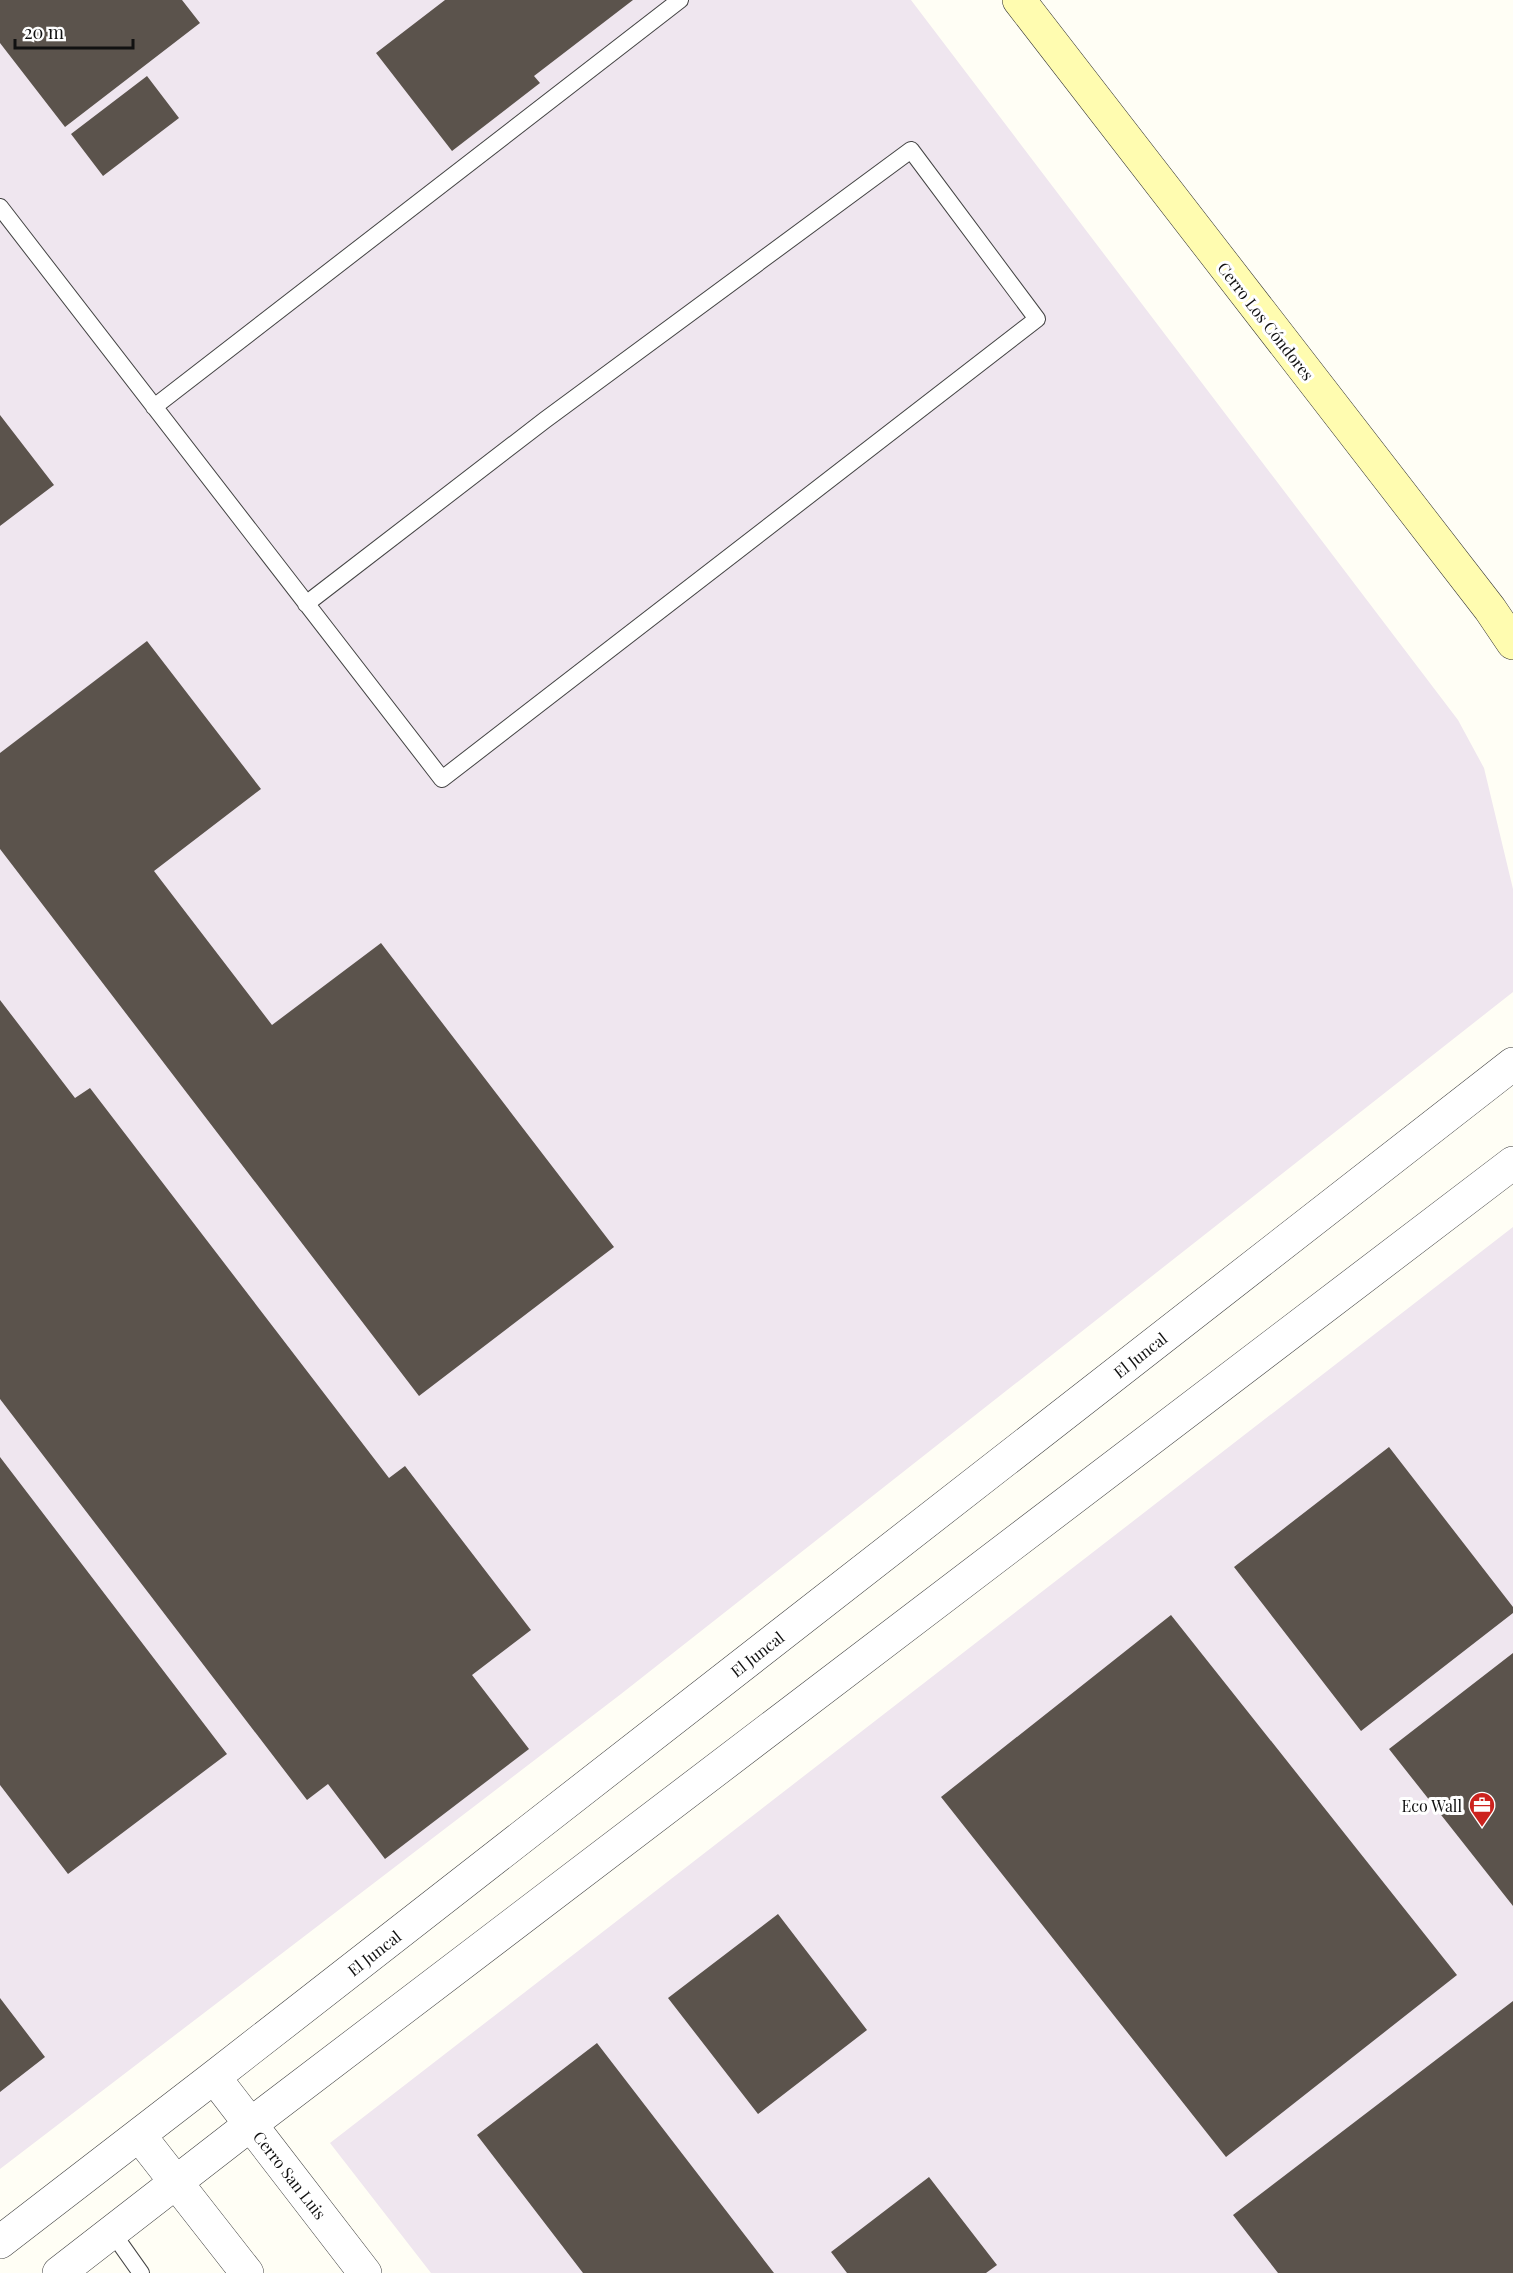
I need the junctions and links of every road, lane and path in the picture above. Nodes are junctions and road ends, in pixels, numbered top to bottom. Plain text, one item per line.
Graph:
1 (680, 0) edge
2 (1019, 0) edge
3 (0, 207) edge
4 (154, 407) junction
5 (306, 604) junction
6 (1513, 643) edge
7 (1513, 1064) edge
8 (1513, 1162) edge
9 (214, 2077) junction
10 (251, 2124) junction
11 (139, 2135) junction
12 (176, 2182) junction
13 (112, 2232) junction
14 (0, 2242) edge
15 (59, 2273) edge
16 (141, 2273) edge
17 (247, 2273) edge
18 (365, 2273) edge

1 - 4 lane
2 - 6 street, Cerro Los Cóndores
3 - 4 lane
4 - 5 lane
5 - 5 lane
7 - 9 street, El Juncal
8 - 10 street
9 - 10 street, Cerro San Luis
9 - 11 street, El Juncal
10 - 12 street
10 - 18 street, Cerro San Luis
11 - 12 street
11 - 14 street, El Juncal
12 - 13 street
12 - 17 street
13 - 15 street
13 - 16 lane

